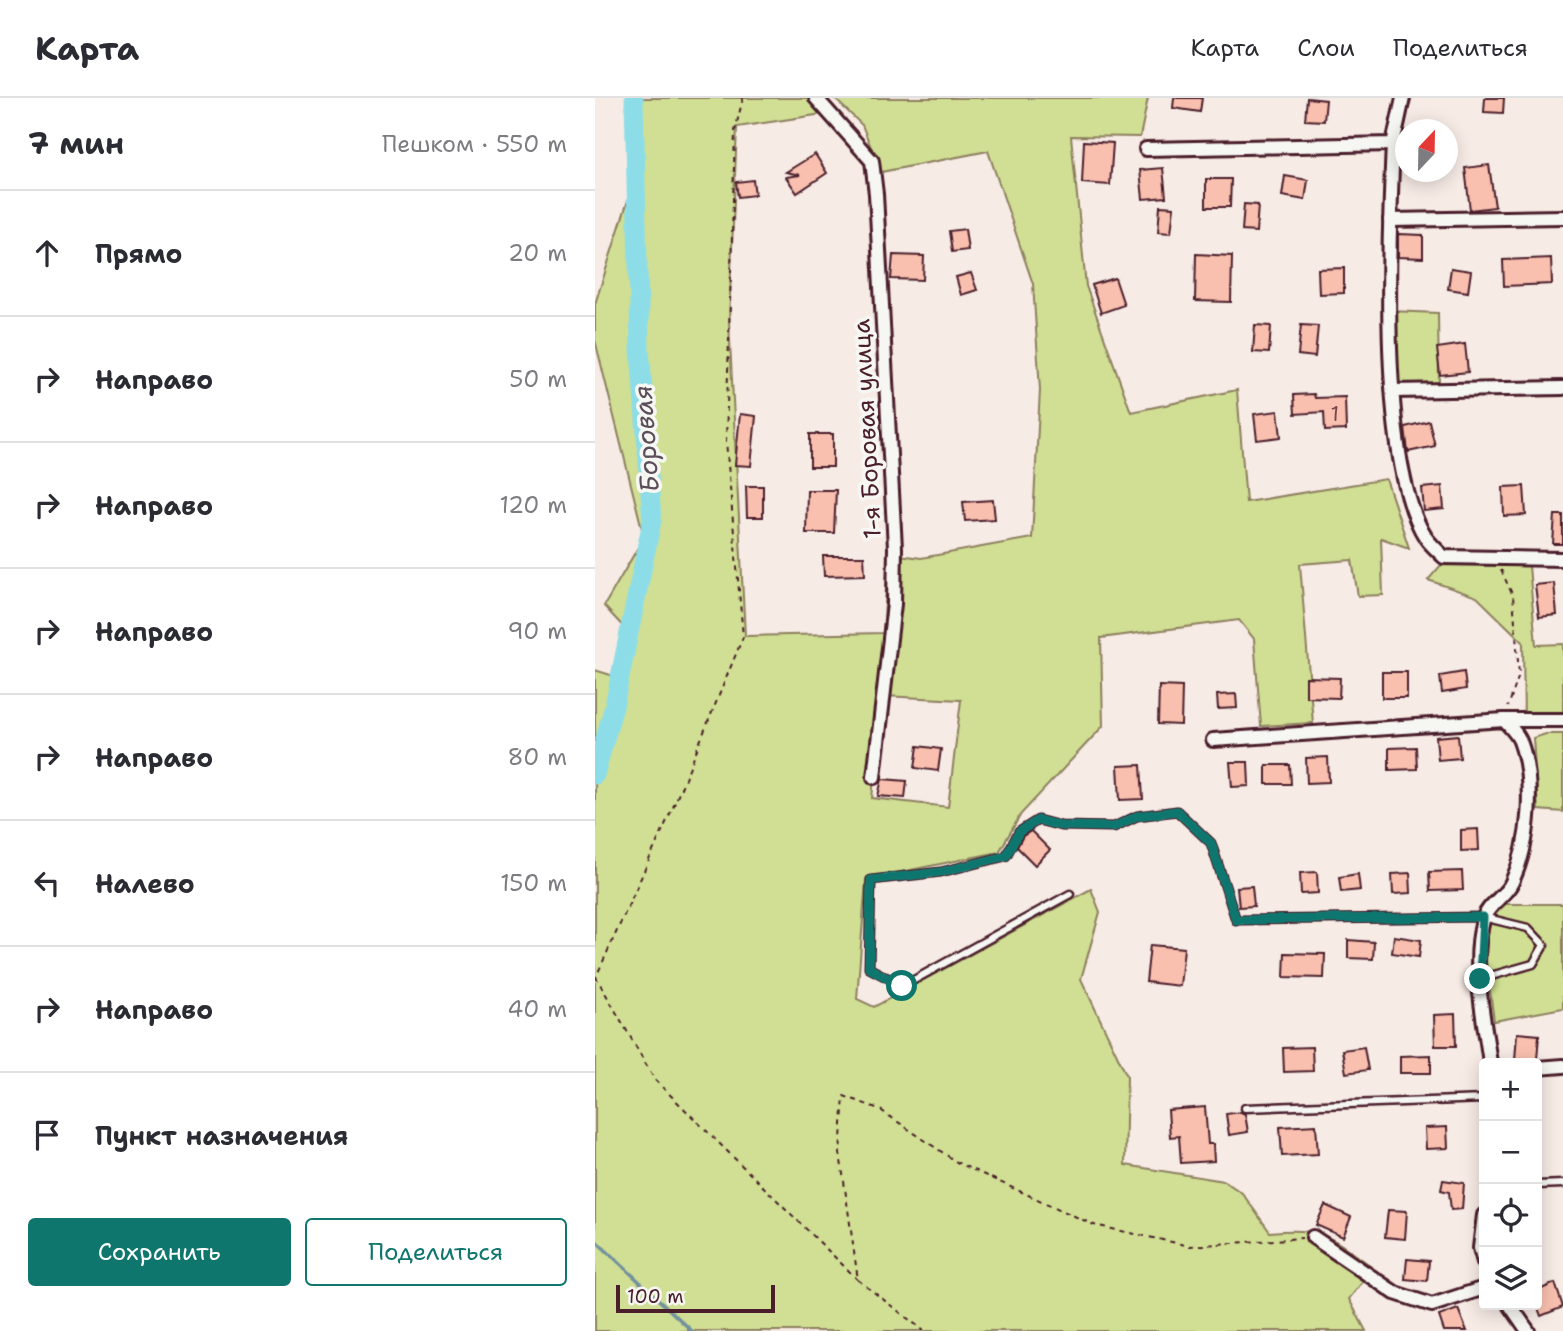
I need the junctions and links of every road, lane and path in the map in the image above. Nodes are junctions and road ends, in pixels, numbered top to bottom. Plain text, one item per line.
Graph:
1 (743, 98) edge
2 (816, 98) edge
3 (1403, 98) edge
4 (1393, 144) junction
5 (1146, 149) dead end
6 (1563, 217) edge
7 (1389, 220) junction
8 (1563, 388) edge
9 (1393, 391) junction
10 (1563, 559) edge
11 (1496, 560) junction
12 (1504, 720) junction
13 (1563, 720) edge
14 (1213, 740) dead end
15 (874, 778) dead end
16 (1070, 894) dead end
17 (1483, 917) junction
18 (1480, 979) junction
19 (1489, 1058) edge
20 (1563, 1066) edge
21 (1542, 1068) edge
22 (1479, 1099) edge
23 (1245, 1108) dead end
24 (1563, 1184) edge
25 (1542, 1185) edge
26 (1313, 1237) joint
27 (858, 1280) junction
28 (1479, 1290) edge
29 (1513, 1310) edge
30 (924, 1331) edge
31 (1528, 1331) edge

1 - 27 path
2 - 15 street, 1-я Боровая улица
3 - 4 street
4 - 5 street
4 - 7 street
6 - 7 street
7 - 9 street
8 - 9 street
9 - 11 street
10 - 11 street
11 - 12 path
12 - 13 street
12 - 14 street
12 - 17 street
16 - 17 lane
17 - 18 street
17 - 18 lane
18 - 19 street
20 - 21 street
22 - 23 lane
24 - 25 lane
26 - 27 path
26 - 28 street
27 - 30 path
29 - 31 street

